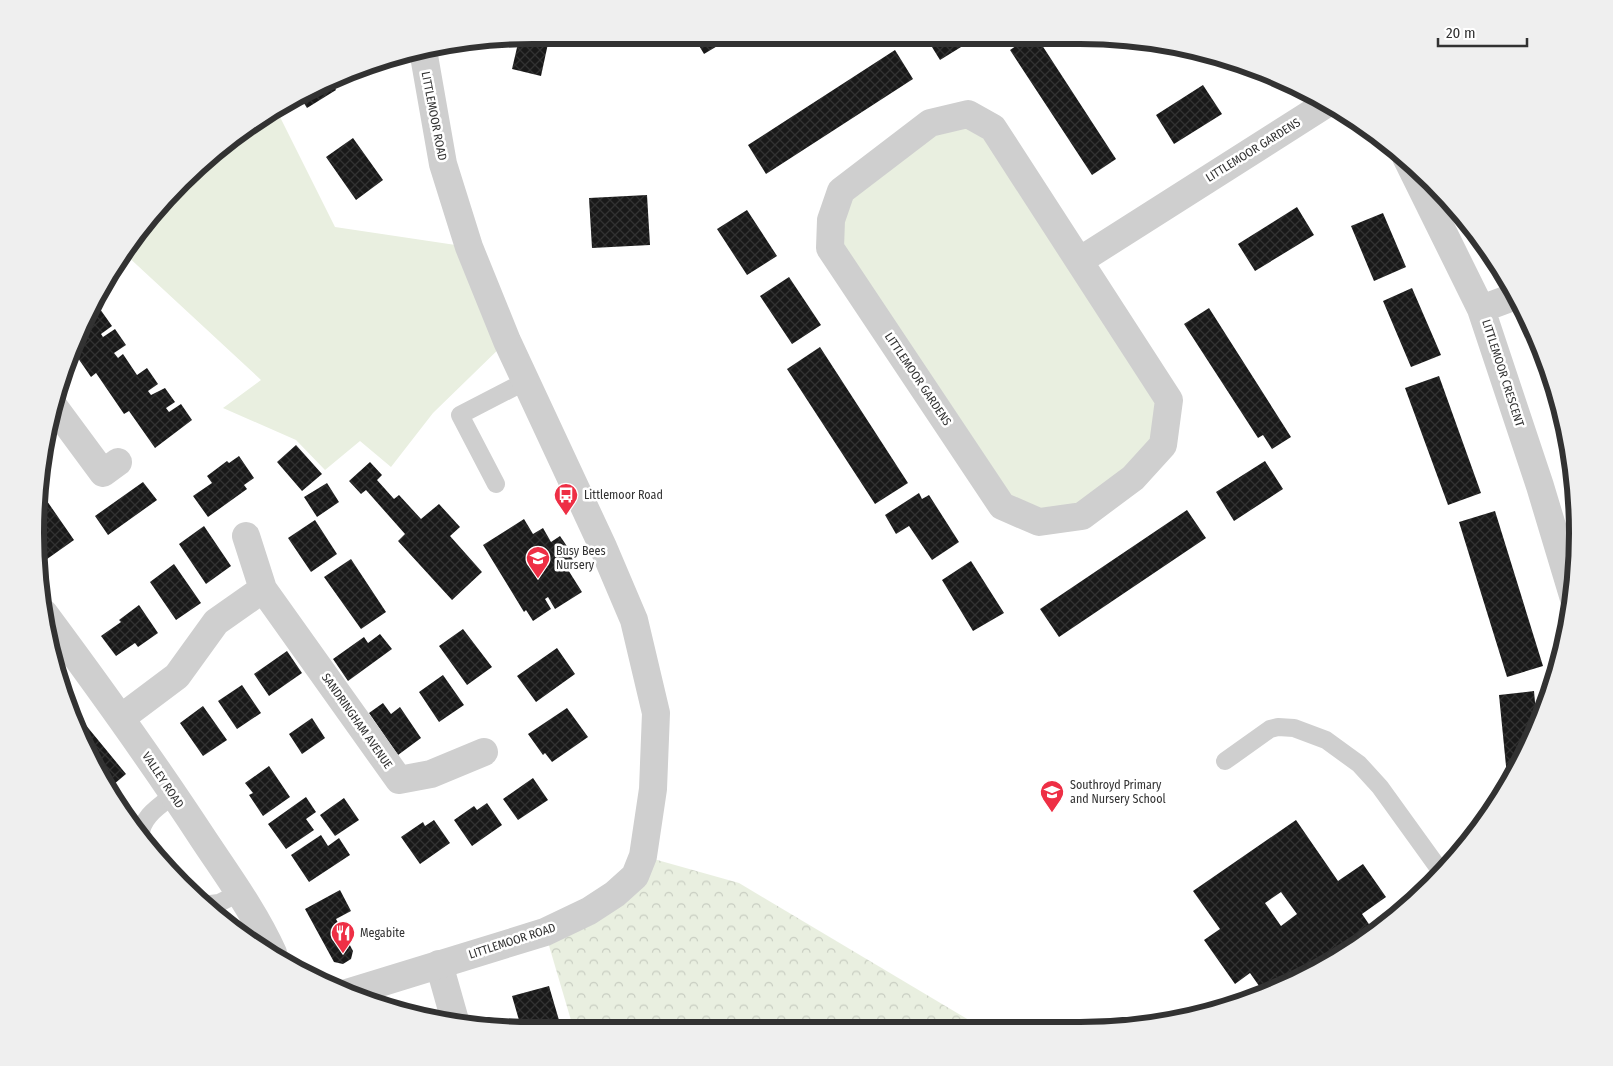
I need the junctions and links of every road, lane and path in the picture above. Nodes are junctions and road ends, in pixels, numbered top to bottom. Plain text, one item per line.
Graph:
1 (423, 56) edge
2 (1321, 107) edge
3 (1416, 178) edge
4 (1079, 261) junction
5 (1509, 298) edge
6 (1481, 309) junction
7 (526, 381) junction
8 (59, 413) edge
9 (118, 462) dead end
10 (496, 484) dead end
11 (246, 536) dead end
12 (1567, 576) edge
13 (263, 589) junction
14 (52, 623) edge
15 (121, 718) junction
16 (484, 752) dead end
17 (1225, 761) dead end
18 (174, 795) junction
19 (143, 828) edge
20 (1437, 867) edge
21 (238, 893) junction
22 (213, 904) edge
23 (269, 945) edge
24 (439, 964) junction
25 (359, 990) edge
26 (454, 1016) edge

1 - 7 street, LITTLEMOOR ROAD
2 - 4 street, LITTLEMOOR GARDENS
3 - 6 street, LITTLEMOOR CRESCENT
4 - 4 street, LITTLEMOOR GARDENS
5 - 6 street
6 - 12 street, LITTLEMOOR CRESCENT
7 - 10 lane
7 - 24 street, LITTLEMOOR ROAD
8 - 9 street
11 - 13 street, SANDRINGHAM AVENUE
13 - 15 street
13 - 16 street, SANDRINGHAM AVENUE
14 - 15 street, VALLEY ROAD
15 - 18 street, VALLEY ROAD
17 - 20 lane
18 - 19 lane
18 - 21 street, VALLEY ROAD
21 - 22 lane
21 - 23 street, VALLEY ROAD
24 - 25 street, LITTLEMOOR ROAD
24 - 26 street

